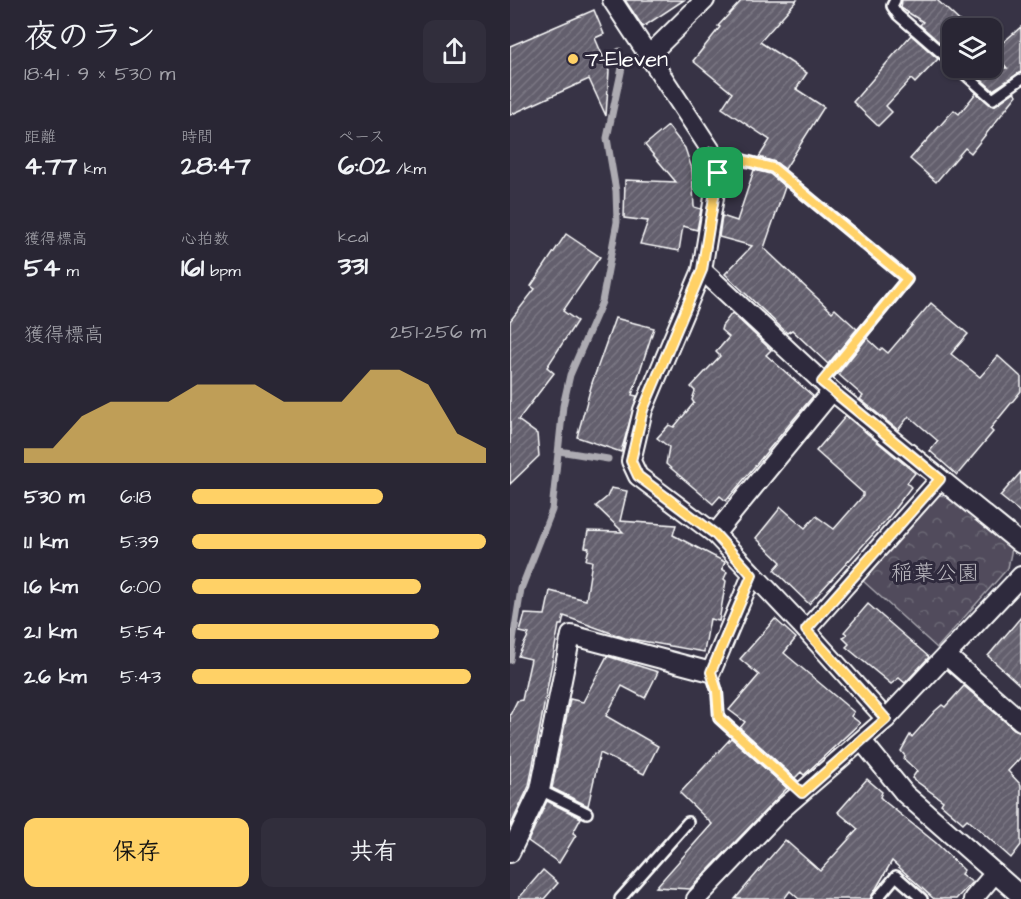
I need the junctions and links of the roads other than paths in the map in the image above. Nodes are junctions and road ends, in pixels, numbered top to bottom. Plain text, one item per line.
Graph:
1 (612, 0) edge
2 (705, 0) edge
3 (895, 0) edge
4 (942, 53) edge
5 (647, 57) junction
6 (969, 78) edge
7 (1021, 79) edge
8 (712, 152) junction
9 (702, 270) junction
10 (827, 386) junction
11 (940, 479) junction
12 (715, 534) junction
13 (1020, 541) edge
14 (752, 575) junction
15 (1021, 576) edge
16 (806, 630) junction
17 (948, 657) junction
18 (711, 672) junction
19 (886, 719) junction
20 (1021, 721) edge
21 (862, 741) junction
22 (540, 790) junction
23 (802, 793) junction
24 (587, 813) dead end
25 (688, 822) dead end
26 (510, 853) edge
27 (995, 873) junction
28 (1021, 896) edge
29 (620, 899) edge
30 (696, 899) edge
31 (877, 899) edge
32 (922, 899) edge
33 (973, 899) edge

1 - 5 street
2 - 5 street
3 - 4 lane
5 - 8 street
6 - 7 lane
8 - 9 street
8 - 10 lane
9 - 10 street
9 - 12 street
10 - 11 street
10 - 12 street
11 - 13 street
11 - 16 street
12 - 14 street
14 - 16 street
14 - 18 street
15 - 17 street
16 - 19 street
17 - 19 street
17 - 20 street
18 - 22 street
18 - 23 lane
19 - 21 street
21 - 23 street
21 - 27 street
22 - 24 lane
22 - 26 street
23 - 30 street
25 - 29 lane
27 - 28 street
27 - 33 street
31 - 32 lane

